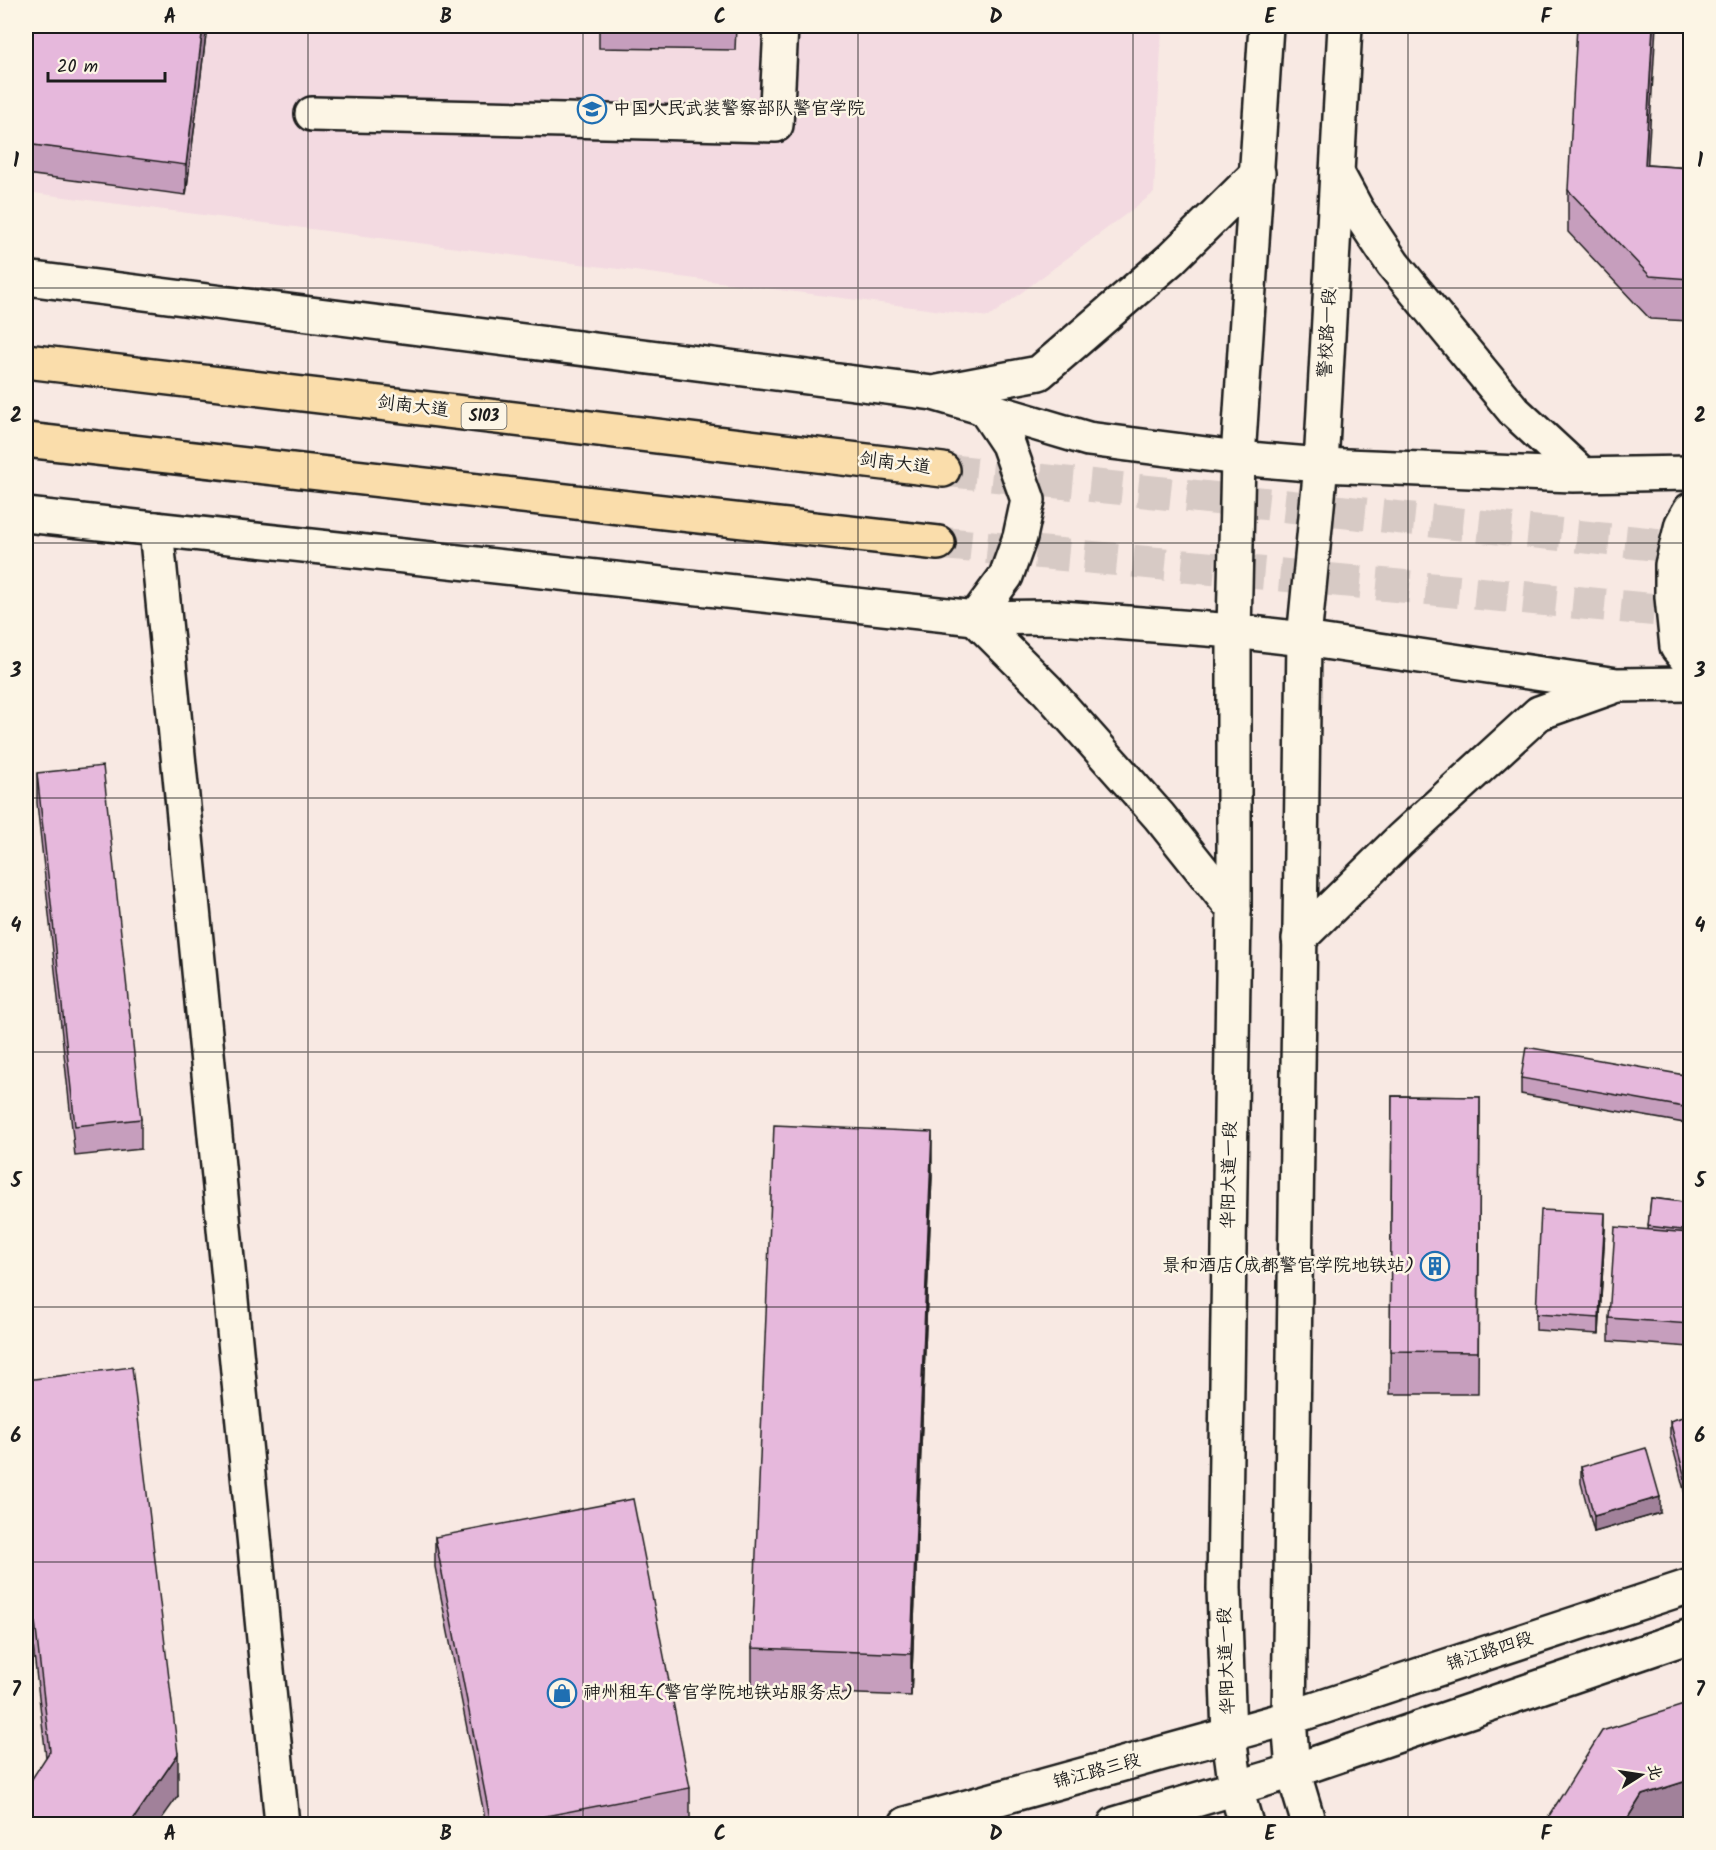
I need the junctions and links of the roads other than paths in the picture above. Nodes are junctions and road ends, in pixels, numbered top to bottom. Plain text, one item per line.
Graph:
1 (781, 26) edge
2 (1266, 26) edge
3 (1345, 26) edge
4 (312, 114) dead end
5 (1258, 173) junction
6 (1337, 173) junction
7 (26, 278) edge
8 (26, 361) edge
9 (933, 393) junction
10 (984, 408) junction
11 (26, 440) edge
12 (1238, 458) junction
13 (1321, 465) junction
14 (943, 470) tunnel mouth
15 (1690, 473) edge
16 (1582, 474) junction
17 (1690, 510) edge
18 (26, 515) edge
19 (156, 529) junction
20 (938, 543) tunnel mouth
21 (975, 618) junction
22 (1234, 632) junction
23 (1304, 639) junction
24 (1690, 663) edge
25 (1690, 684) edge
26 (1617, 685) junction
27 (1234, 910) junction
28 (1299, 939) junction
29 (1690, 1586) edge
30 (1690, 1636) edge
31 (1288, 1718) junction
32 (1229, 1736) junction
33 (1293, 1771) junction
34 (1236, 1789) junction
35 (282, 1824) edge
36 (906, 1824) edge
37 (1115, 1824) edge
38 (1246, 1824) edge
39 (1309, 1824) edge

1 - 4 main road
2 - 5 main road
3 - 6 main road, 警校路一段
5 - 9 main road
5 - 12 main road
6 - 13 main road, 警校路一段
6 - 16 main road
7 - 9 main road
8 - 14 highway, 剑南大道 / S103
9 - 10 main road
10 - 12 main road
10 - 21 main road
11 - 20 highway
12 - 13 main road
12 - 22 main road
13 - 16 main road
13 - 23 main road, 警校路一段
15 - 16 main road
17 - 24 main road
18 - 19 main road
19 - 21 main road
19 - 35 main road
21 - 22 main road
21 - 27 main road
22 - 23 main road
22 - 27 main road, 华阳大道一段
23 - 26 main road
23 - 28 main road
25 - 26 main road
26 - 28 main road
27 - 32 main road, 华阳大道一段
28 - 31 main road
29 - 31 main road, 锦江路四段
30 - 33 main road
31 - 32 main road, 锦江路三段
31 - 33 main road
32 - 34 main road, 华阳大道一段
32 - 36 main road, 锦江路三段
33 - 34 main road
33 - 39 main road
34 - 37 main road
34 - 38 main road, 华阳大道一段

